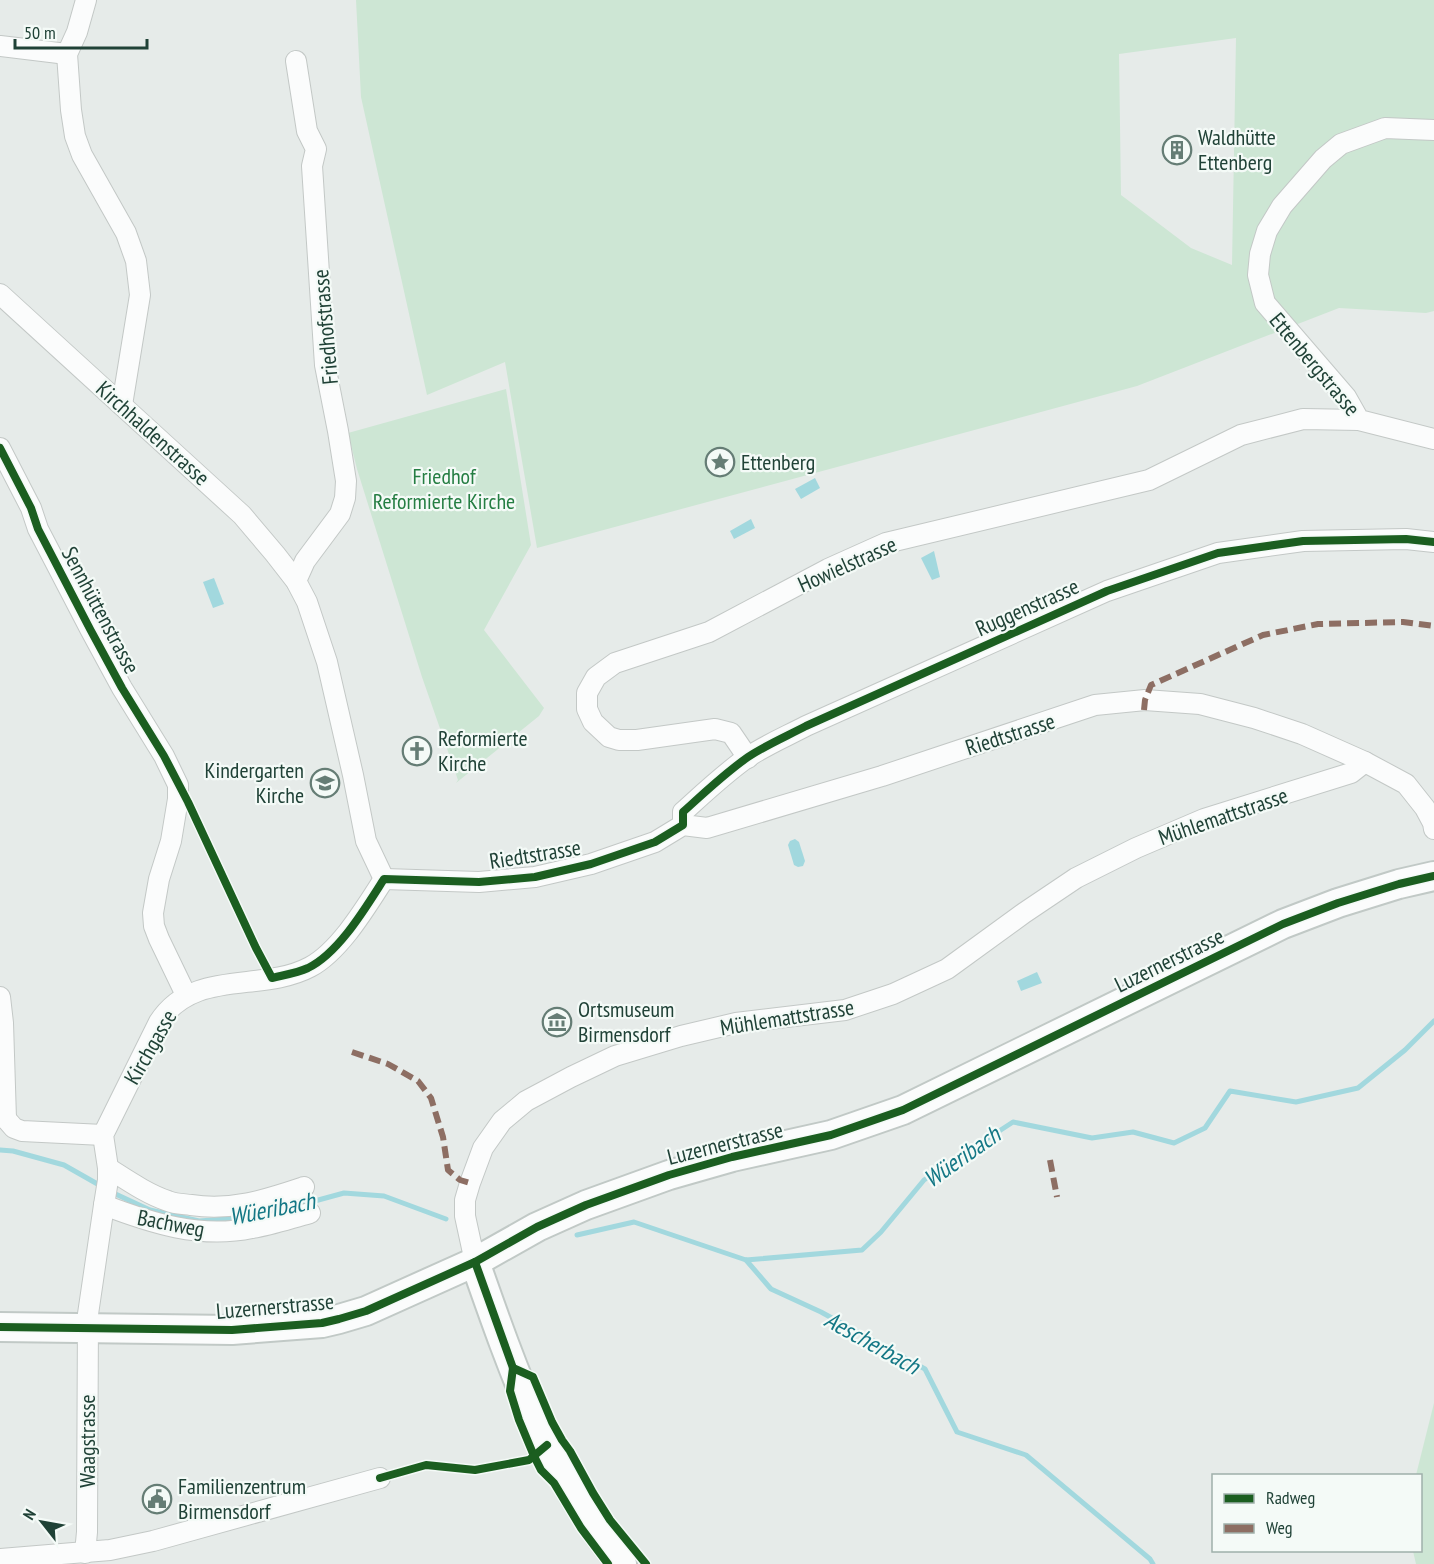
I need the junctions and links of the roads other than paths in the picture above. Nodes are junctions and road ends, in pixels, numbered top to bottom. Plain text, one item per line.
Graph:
1 (86, 0) edge
2 (0, 46) edge
3 (67, 54) junction
4 (296, 61) dead end
5 (1434, 130) edge
6 (0, 294) edge
7 (122, 405) junction
8 (1359, 420) junction
9 (1434, 439) edge
10 (0, 448) edge
11 (1434, 542) edge
12 (296, 581) junction
13 (748, 758) junction
14 (1365, 762) junction
15 (683, 825) junction
16 (1434, 829) edge
17 (1434, 876) edge
18 (384, 879) junction
19 (186, 995) junction
20 (0, 997) edge
21 (3, 1120) edge
22 (103, 1135) junction
23 (106, 1187) junction
24 (304, 1187) dead end
25 (310, 1213) dead end
26 (475, 1262) junction
27 (0, 1327) edge
28 (88, 1328) junction
29 (380, 1478) dead end
30 (85, 1553) junction
31 (0, 1559) edge
32 (622, 1564) edge

1 - 3 street
2 - 3 street
3 - 7 street
4 - 12 street, Friedhofstrasse
5 - 8 street, Ettenbergstrasse
6 - 7 street, Kirchhaldenstrasse
7 - 12 street, Kirchhaldenstrasse
8 - 9 street, Ettenbergstrasse
8 - 13 street, Howielstrasse
10 - 19 street, Sennhüttenstrasse
11 - 13 street, Ruggenstrasse
12 - 18 street
13 - 15 street, Ruggenstrasse
14 - 15 street, Riedtstrasse
14 - 16 street, Riedtstrasse
14 - 26 street, Mühlemattstrasse
15 - 18 street, Riedtstrasse
17 - 26 main road, Luzernerstrasse
18 - 19 street, Kirchgasse
19 - 22 street, Kirchgasse
20 - 21 street
21 - 22 street
22 - 23 street
23 - 24 street
23 - 25 street, Bachweg
23 - 28 street
26 - 28 main road, Luzernerstrasse
26 - 32 main road
27 - 28 main road, Luzernerstrasse
28 - 30 street, Waagstrasse
29 - 30 street
30 - 31 street

